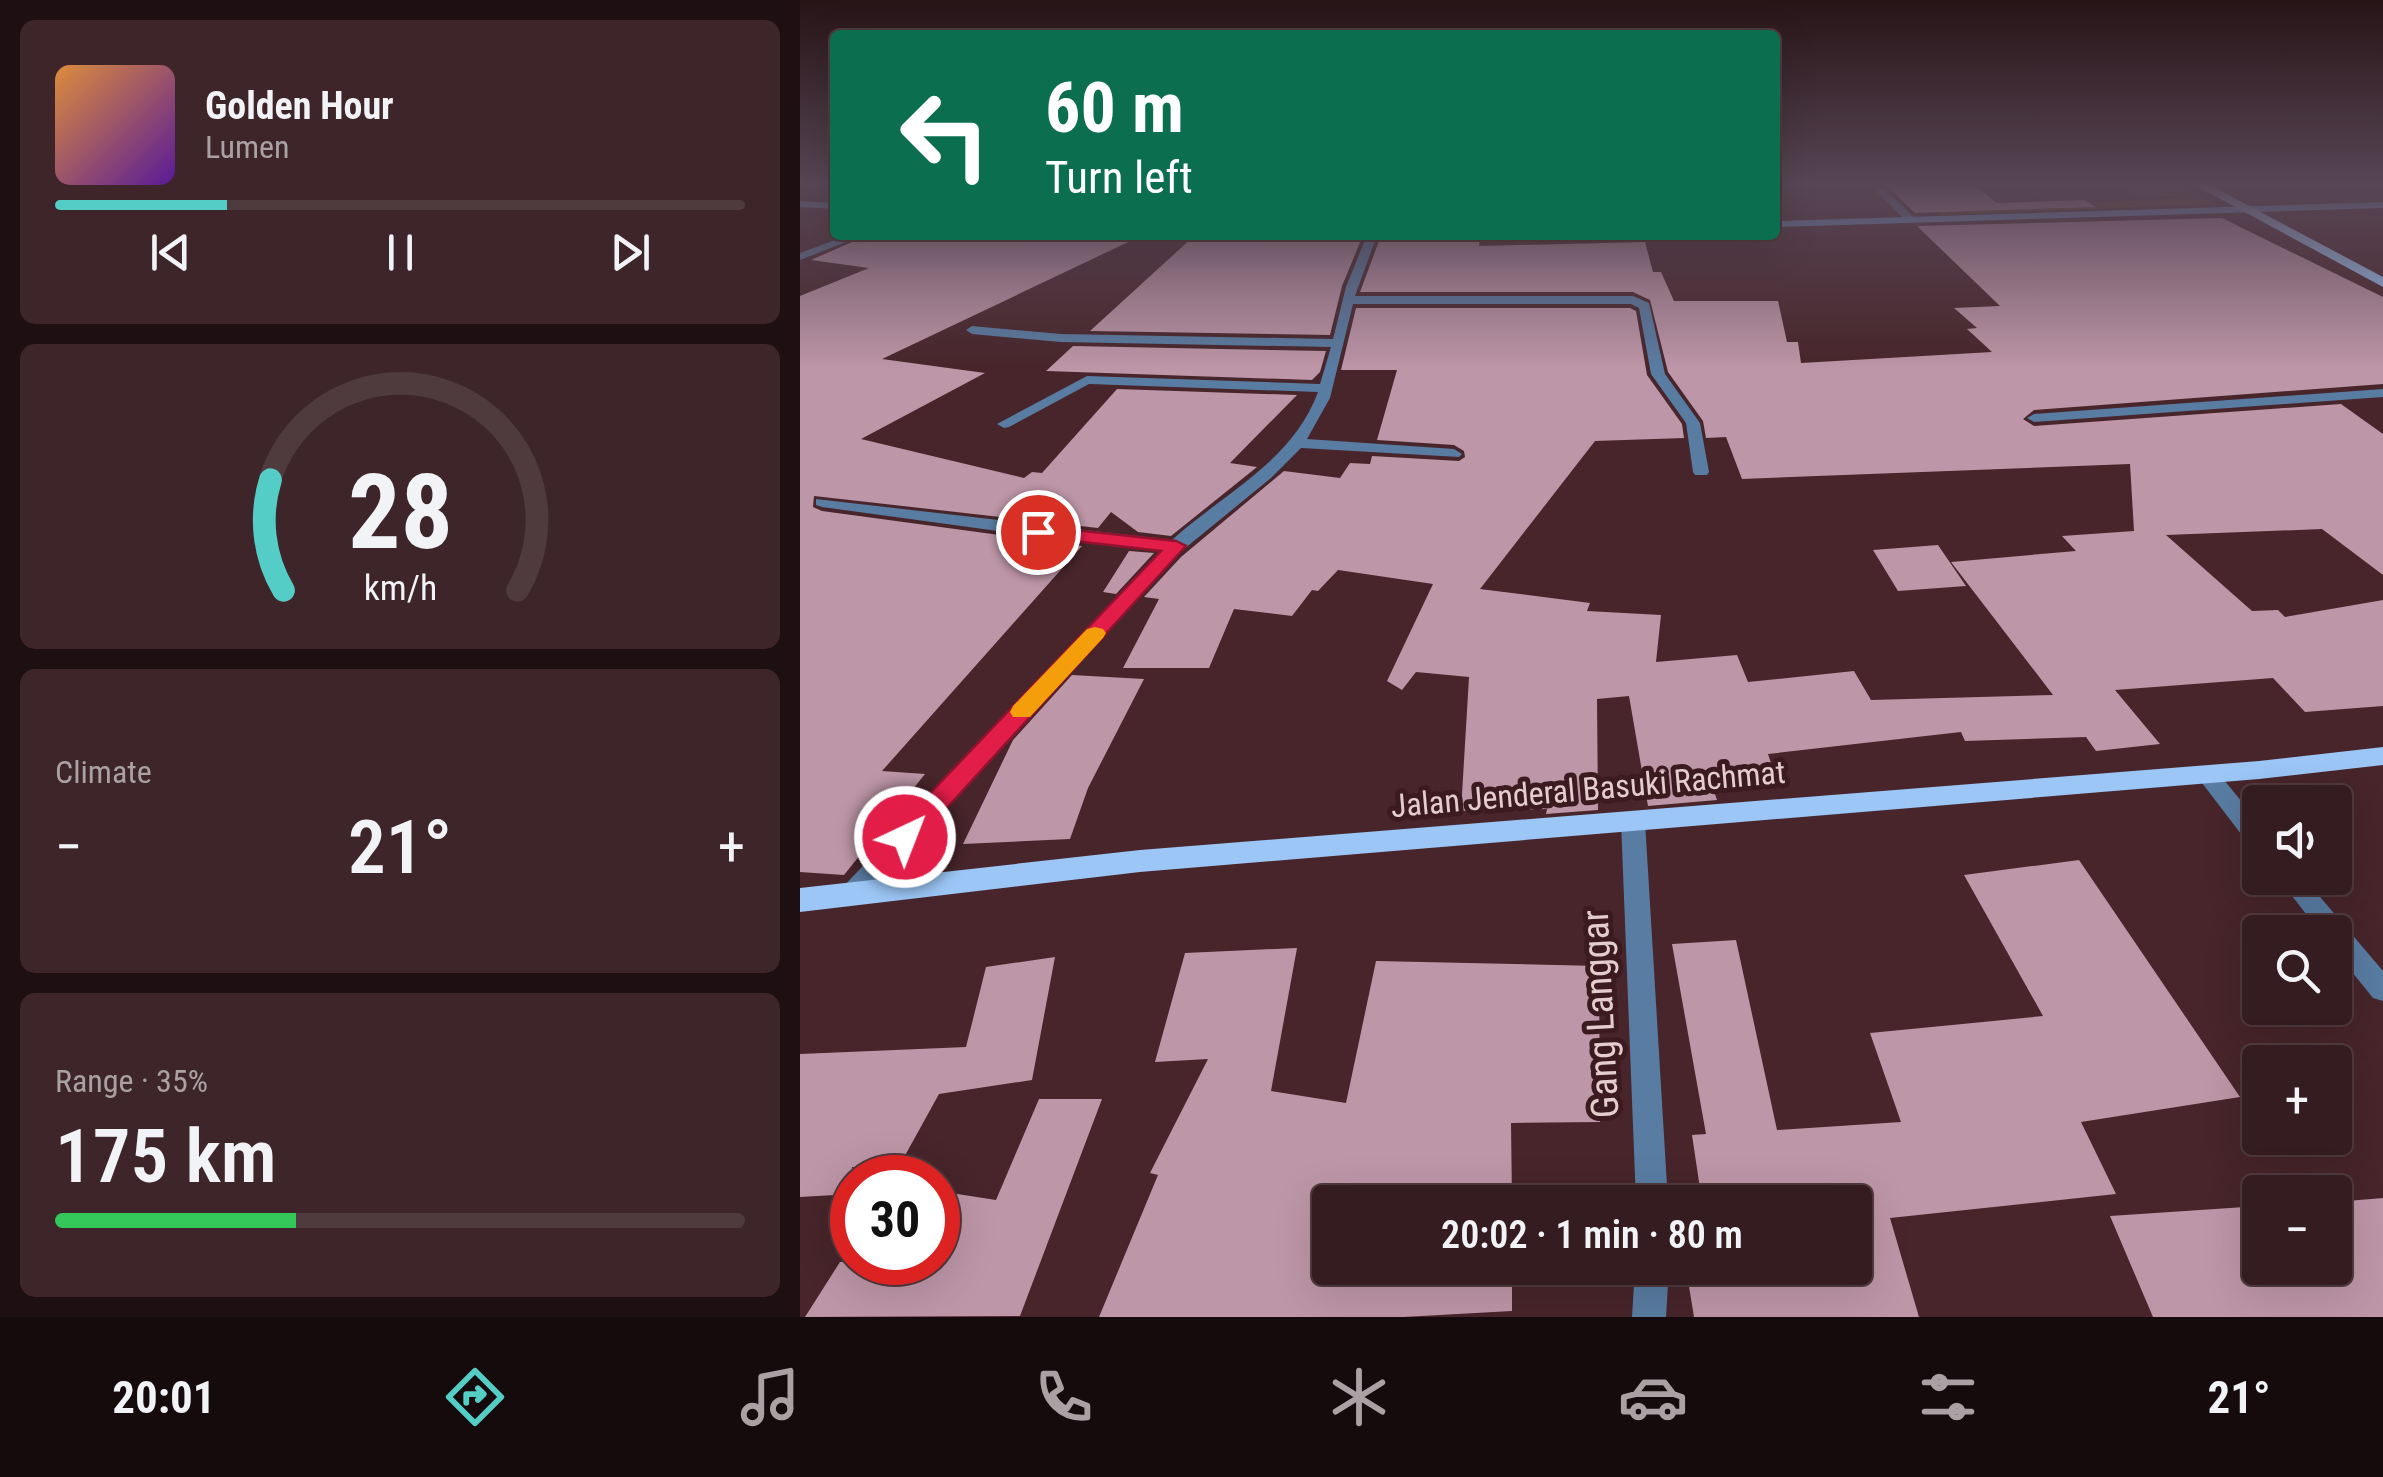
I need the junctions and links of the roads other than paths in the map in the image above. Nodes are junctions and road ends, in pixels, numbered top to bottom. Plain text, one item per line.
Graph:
1 (831, 245) edge
2 (1366, 245) edge
3 (2314, 245) edge
4 (800, 257) edge
5 (2383, 283) edge
6 (1350, 300) junction
7 (972, 330) dead end
8 (1336, 343) junction
9 (1326, 388) junction
10 (2383, 393) edge
11 (2034, 418) dead end
12 (1004, 424) dead end
13 (1296, 443) junction
14 (1454, 454) dead end
15 (1701, 472) dead end
16 (822, 502) dead end
17 (1176, 546) junction
18 (2383, 756) edge
19 (2207, 774) junction
20 (2242, 818) edge
21 (1633, 821) junction
22 (850, 895) junction
23 (2304, 895) edge
24 (800, 900) edge
25 (2383, 990) edge
26 (1651, 1185) edge
27 (1651, 1285) edge
28 (1649, 1317) edge

1 - 4 street
2 - 6 street
3 - 5 main road
6 - 8 street
6 - 15 street
7 - 8 street
8 - 9 street
9 - 12 street
9 - 13 street
10 - 11 street
13 - 14 street
13 - 17 street
16 - 17 street
17 - 22 street
18 - 19 main road, Jalan Jenderal Basuki Rachmat
19 - 20 street
19 - 21 main road, Jalan Jenderal Basuki Rachmat
21 - 22 main road, Jalan Jenderal Basuki Rachmat
21 - 26 street, Gang Langgar
22 - 24 main road, Jalan Jenderal Basuki Rachmat
23 - 25 street
27 - 28 street

